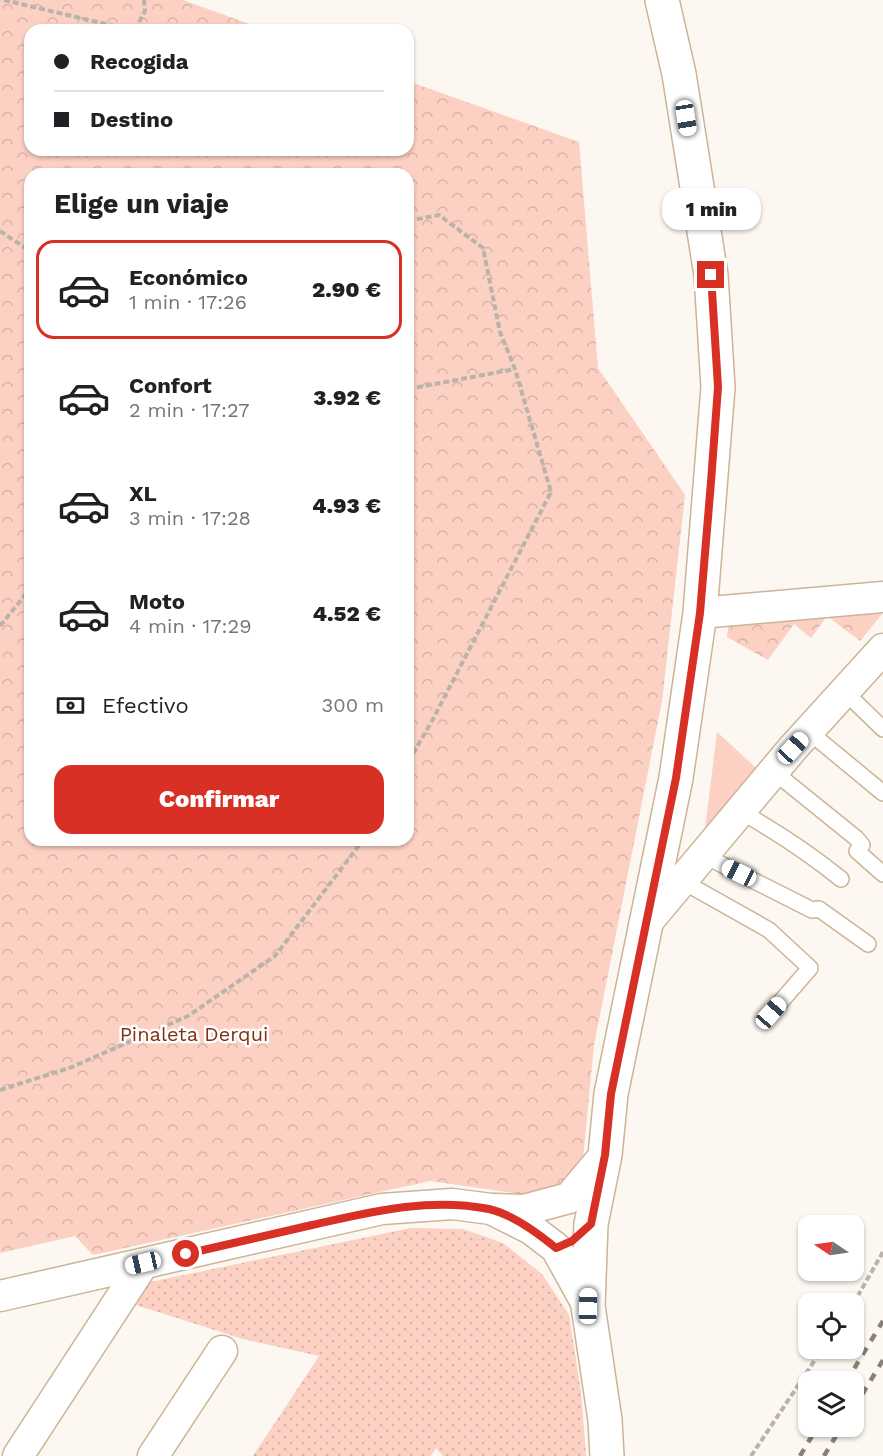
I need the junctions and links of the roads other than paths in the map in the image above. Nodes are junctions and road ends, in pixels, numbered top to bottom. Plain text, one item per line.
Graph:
1 (662, 0) edge
2 (883, 597) edge
3 (700, 613) junction
4 (883, 649) edge
5 (845, 692) junction
6 (883, 729) edge
7 (808, 732) junction
8 (773, 771) junction
9 (883, 792) edge
10 (740, 811) junction
11 (703, 855) junction
12 (883, 874) edge
13 (841, 879) dead end
14 (682, 880) junction
15 (644, 926) junction
16 (868, 945) dead end
17 (771, 1013) dead end
18 (605, 1155) junction
19 (549, 1204) junction
20 (491, 1209) junction
21 (591, 1224) junction
22 (556, 1248) junction
23 (143, 1263) junction
24 (0, 1296) edge
25 (588, 1306) junction
26 (222, 1351) dead end
27 (18, 1456) edge
28 (153, 1456) edge
29 (607, 1456) edge

1 - 3 street
2 - 3 street
3 - 15 street
4 - 5 street
5 - 6 lane
5 - 7 street
7 - 8 street
7 - 9 lane
8 - 10 street
8 - 12 lane
10 - 11 street
10 - 13 lane
11 - 14 street
11 - 16 lane
14 - 15 street
14 - 17 lane
15 - 18 street
18 - 19 street
18 - 21 street
19 - 20 street
19 - 21 street
20 - 22 street
20 - 23 street
21 - 22 street
21 - 25 street
22 - 25 street
23 - 24 street
23 - 27 street
25 - 29 street
26 - 28 street

